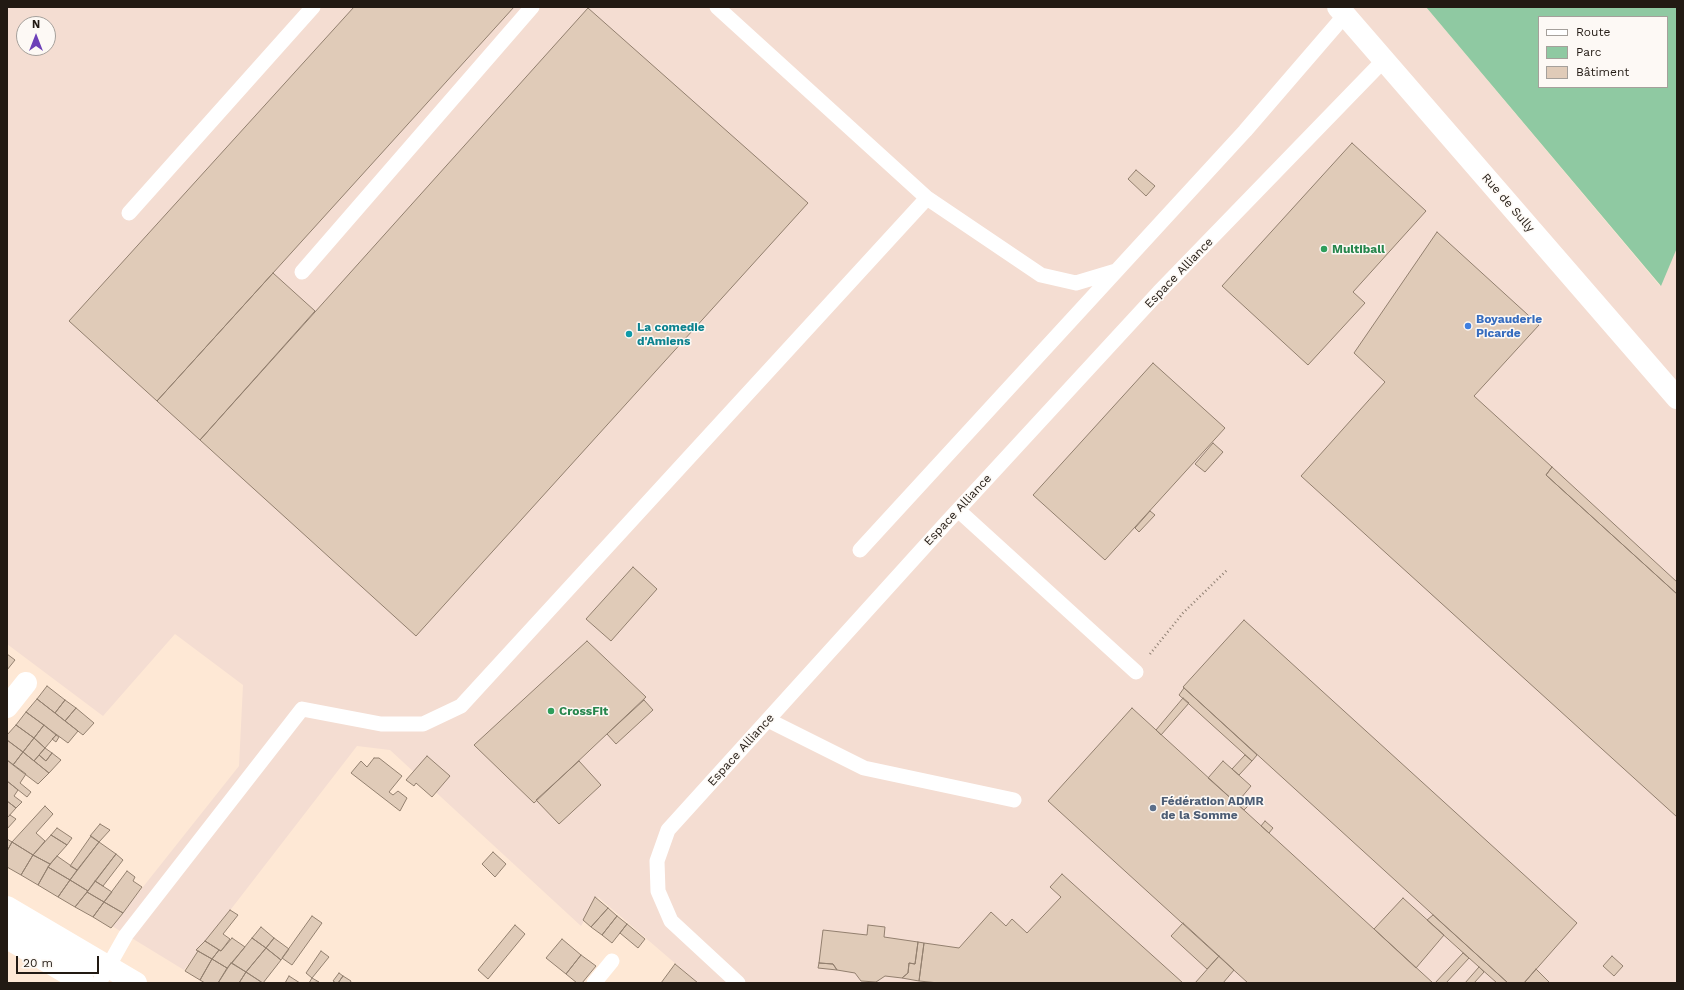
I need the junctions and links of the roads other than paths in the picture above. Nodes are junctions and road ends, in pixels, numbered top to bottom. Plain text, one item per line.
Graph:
1 (313, 7) edge
2 (532, 7) edge
3 (717, 7) edge
4 (1341, 11) edge
5 (1384, 60) junction
6 (927, 198) junction
7 (129, 213) dead end
8 (1116, 271) junction
9 (302, 272) dead end
10 (1677, 398) edge
11 (958, 510) junction
12 (860, 550) dead end
13 (1136, 672) road end
14 (26, 683) dead end
15 (7, 707) edge
16 (768, 720) junction
17 (1014, 800) dead end
18 (7, 907) edge
19 (7, 924) edge
20 (7, 938) edge
21 (612, 961) dead end
22 (104, 975) edge
23 (84, 983) edge
24 (136, 983) edge
25 (594, 983) edge
26 (738, 983) edge

1 - 7 lane
2 - 9 lane
3 - 6 lane
4 - 5 street, Rue de Sully
4 - 8 lane
5 - 10 street, Rue de Sully
5 - 11 lane, Espace Alliance
6 - 8 lane
6 - 22 lane
8 - 12 lane
11 - 13 lane
11 - 16 lane, Espace Alliance
14 - 15 street
16 - 17 lane
16 - 26 lane, Espace Alliance
18 - 22 street
19 - 22 lane
20 - 23 street
21 - 25 lane
22 - 24 street

